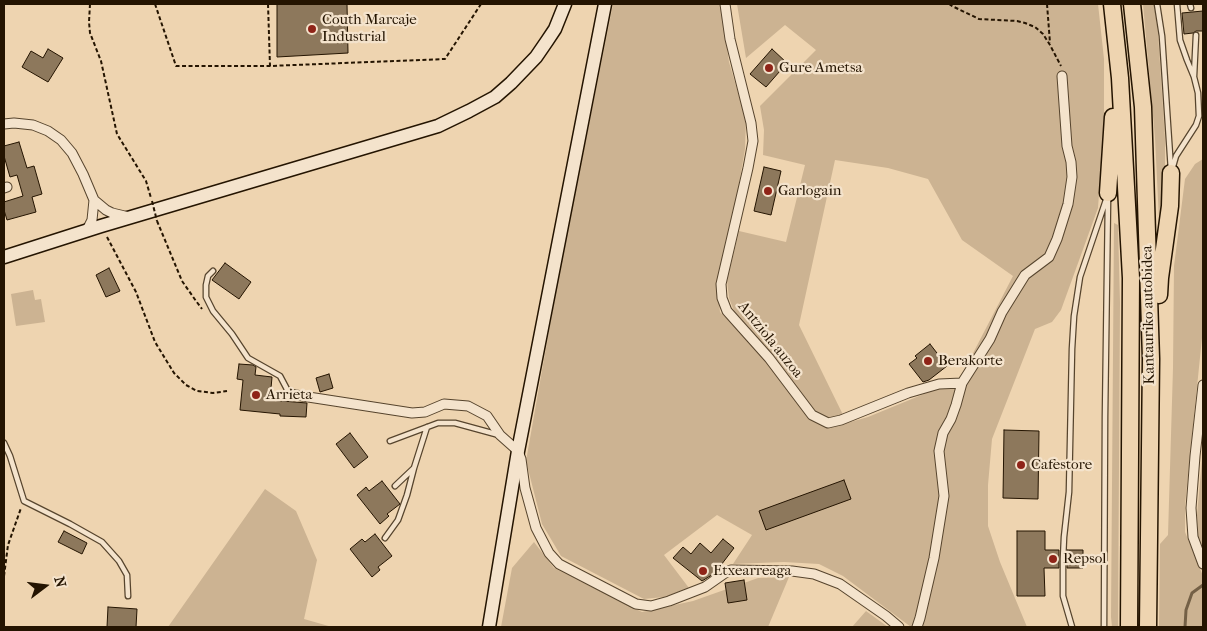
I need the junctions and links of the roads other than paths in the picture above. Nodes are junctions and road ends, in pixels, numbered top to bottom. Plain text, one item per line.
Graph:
1 (565, 4) edge
2 (605, 4) edge
3 (725, 4) edge
4 (1112, 4) edge
5 (1132, 4) edge
6 (1157, 4) edge
7 (1177, 4) edge
8 (1196, 35) dead end
9 (1062, 76) road end
10 (1194, 77) junction
11 (1120, 78) junction
12 (4, 124) edge
13 (1171, 174) junction
14 (1108, 193) junction
15 (94, 200) junction
16 (131, 217) junction
17 (87, 230) junction
18 (4, 257) edge
19 (213, 272) dead end
20 (1151, 359) junction
21 (962, 383) junction
22 (1203, 385) edge
23 (289, 394) joint
24 (427, 427) junction
25 (500, 435) junction
26 (390, 441) dead end
27 (4, 443) edge
28 (518, 451) junction
29 (414, 468) junction
30 (395, 486) dead end
31 (386, 538) dead end
32 (1203, 564) edge
33 (128, 596) dead end
34 (489, 627) edge
35 (899, 627) edge
36 (917, 627) edge
37 (1072, 627) edge
38 (1104, 627) edge
39 (1129, 627) edge
40 (1148, 627) edge

1 - 16 main road
2 - 28 main road
3 - 21 street, Antziola auzoa
4 - 11 highway, Kantauriko autobidea
5 - 20 highway, Kantauriko autobidea
6 - 13 lane
7 - 10 lane
8 - 10 lane
9 - 21 street
10 - 13 lane
11 - 14 highway
11 - 39 highway, Kantauriko autobidea
12 - 15 street
13 - 20 highway
14 - 37 lane
14 - 38 lane
15 - 16 street
15 - 17 street
16 - 17 main road
17 - 18 main road
19 - 23 lane
20 - 40 highway, Kantauriko autobidea
21 - 36 street
22 - 32 street
23 - 25 street
24 - 25 lane
24 - 26 lane
24 - 29 lane
25 - 28 street
27 - 33 lane
28 - 34 main road
28 - 35 street
29 - 30 lane
29 - 31 lane

